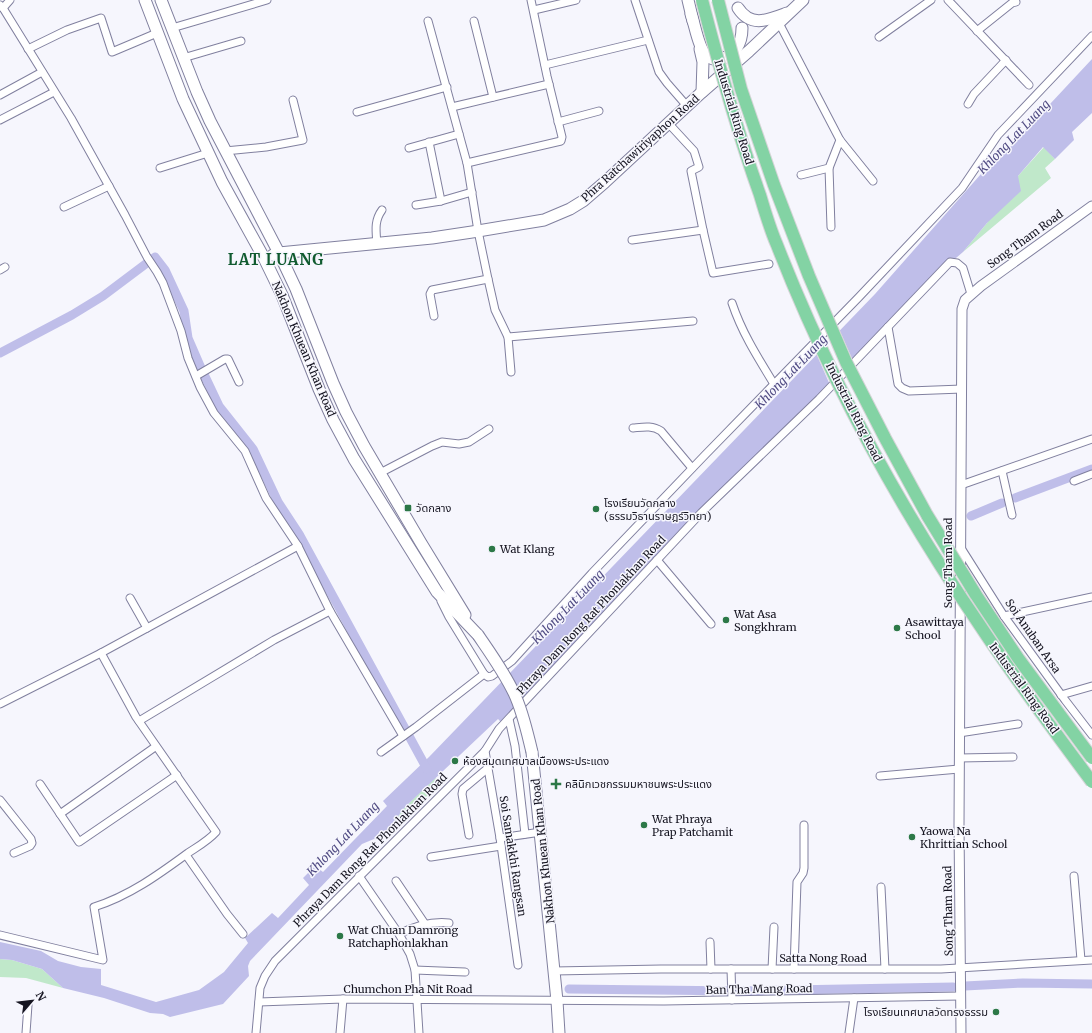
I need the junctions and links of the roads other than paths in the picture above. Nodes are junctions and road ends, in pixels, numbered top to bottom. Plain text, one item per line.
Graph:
1 (10, 0) edge
2 (145, 0) edge
3 (161, 0) edge
4 (267, 0) edge
5 (532, 0) edge
6 (576, 0) edge
7 (635, 0) edge
8 (688, 0) edge
9 (702, 0) edge
10 (718, 0) edge
11 (803, 0) edge
12 (931, 0) edge
13 (948, 0) edge
14 (1016, 2) dead end
15 (737, 4) edge
16 (1, 7) edge
17 (534, 10) junction
18 (790, 12) junction
19 (691, 14) junction
20 (428, 21) dead end
21 (474, 21) dead end
22 (779, 23) junction
23 (172, 28) junction
24 (742, 28) junction
25 (977, 31) junction
26 (157, 33) junction
27 (1092, 36) edge
28 (879, 37) dead end
29 (648, 40) junction
30 (241, 41) dead end
31 (28, 49) junction
32 (749, 51) junction
33 (183, 58) junction
34 (1006, 60) junction
35 (545, 65) junction
36 (42, 72) junction
37 (549, 84) junction
38 (1028, 85) dead end
39 (447, 87) junction
40 (54, 92) junction
41 (702, 92) junction
42 (0, 95) edge
43 (493, 97) junction
44 (293, 100) dead end
45 (968, 104) dead end
46 (687, 106) junction
47 (452, 107) junction
48 (599, 111) dead end
49 (357, 112) dead end
50 (0, 120) edge
51 (558, 122) junction
52 (669, 124) junction
53 (459, 134) junction
54 (840, 140) junction
55 (429, 142) junction
56 (409, 148) dead end
57 (225, 151) junction
58 (208, 153) junction
59 (467, 163) junction
60 (160, 168) dead end
61 (829, 168) junction
62 (801, 175) dead end
63 (873, 180) dead end
64 (109, 186) junction
65 (472, 192) junction
66 (249, 197) junction
67 (441, 201) junction
68 (235, 205) junction
69 (416, 205) dead end
70 (1092, 206) edge
71 (64, 207) dead end
72 (382, 210) dead end
73 (831, 227) dead end
74 (703, 230) junction
75 (478, 231) junction
76 (632, 240) dead end
77 (377, 244) junction
78 (279, 253) junction
79 (264, 258) junction
80 (769, 264) dead end
81 (488, 278) junction
82 (972, 294) junction
83 (732, 303) dead end
84 (434, 316) dead end
85 (693, 321) dead end
86 (888, 327) junction
87 (508, 337) junction
88 (511, 372) dead end
89 (198, 375) junction
90 (239, 382) dead end
91 (774, 384) junction
92 (962, 389) junction
93 (633, 428) dead end
94 (489, 429) dead end
95 (1092, 439) edge
96 (692, 468) junction
97 (1002, 471) junction
98 (380, 473) junction
99 (1092, 474) edge
100 (1074, 481) dead end
101 (961, 485) junction
102 (1012, 515) dead end
103 (298, 546) junction
104 (961, 548) junction
105 (657, 560) junction
106 (437, 592) junction
107 (1092, 597) edge
108 (130, 598) dead end
109 (330, 612) junction
110 (1004, 616) junction
111 (711, 624) dead end
112 (147, 628) junction
113 (478, 635) junction
114 (101, 653) junction
115 (484, 674) junction
116 (1092, 686) edge
117 (1061, 695) junction
118 (0, 704) edge
119 (509, 719) junction
120 (139, 721) junction
121 (1018, 724) dead end
122 (959, 733) junction
123 (405, 735) junction
124 (1092, 735) edge
125 (156, 746) junction
126 (485, 751) junction
127 (381, 752) dead end
128 (1013, 756) dead end
129 (959, 758) junction
130 (1092, 758) edge
131 (488, 768) junction
132 (959, 769) junction
133 (177, 775) junction
134 (880, 776) dead end
135 (1092, 782) edge
136 (40, 784) dead end
137 (0, 800) edge
138 (60, 814) junction
139 (804, 825) dead end
140 (541, 832) junction
141 (525, 834) junction
142 (469, 835) dead end
143 (500, 838) junction
144 (501, 846) junction
145 (14, 853) dead end
146 (186, 855) junction
147 (431, 857) dead end
148 (359, 876) junction
149 (1074, 876) dead end
150 (396, 881) dead end
151 (881, 887) dead end
152 (449, 923) dead end
153 (425, 924) junction
154 (774, 927) dead end
155 (243, 934) dead end
156 (399, 934) junction
157 (0, 935) edge
158 (710, 942) dead end
159 (1081, 960) junction
160 (1092, 960) edge
161 (518, 965) dead end
162 (960, 968) junction
163 (711, 969) junction
164 (731, 969) junction
165 (772, 969) junction
166 (794, 969) junction
167 (885, 969) junction
168 (415, 970) junction
169 (554, 970) junction
170 (465, 972) dead end
171 (960, 996) junction
172 (732, 998) junction
173 (854, 998) junction
174 (343, 999) junction
175 (417, 999) junction
176 (557, 1000) junction
177 (259, 1002) junction
178 (28, 1005) dead end
179 (26, 1033) edge
180 (256, 1033) edge
181 (340, 1033) edge
182 (419, 1033) edge
183 (559, 1033) edge
184 (849, 1033) edge
185 (961, 1033) edge

1 - 16 street
2 - 26 main road, Nakhon Khuean Khan Road
3 - 23 main road, Nakhon Khuean Khan Road
4 - 23 street
5 - 17 street
6 - 17 street
7 - 29 street
8 - 19 main road, Industrial Ring Road
9 - 135 main road, Industrial Ring Road, bridge
10 - 130 main road, Industrial Ring Road, bridge
11 - 18 main road, Phra Ratchawiriyaphon Road
12 - 28 street
13 - 25 street
14 - 25 street
15 - 18 main road
15 - 24 main road
16 - 31 street
17 - 35 street
18 - 22 main road, Phra Ratchawiriyaphon Road
19 - 24 main road
19 - 41 main road, Industrial Ring Road
20 - 39 street
21 - 43 street
22 - 32 main road, Phra Ratchawiriyaphon Road
22 - 54 street
23 - 33 main road, Nakhon Khuean Khan Road
24 - 32 main road
25 - 34 street
26 - 31 street
26 - 58 main road, Nakhon Khuean Khan Road
27 - 91 street
29 - 35 street
29 - 46 street
30 - 33 street
31 - 36 street
32 - 41 main road, Phra Ratchawiriyaphon Road
33 - 57 main road, Nakhon Khuean Khan Road
34 - 38 street
34 - 45 street
35 - 37 street
36 - 40 street
36 - 42 street
37 - 43 street
37 - 51 street
39 - 47 street
39 - 49 street
40 - 50 street
40 - 64 street
41 - 46 main road, Phra Ratchawiriyaphon Road
43 - 47 street
44 - 57 street
46 - 52 main road, Phra Ratchawiriyaphon Road
47 - 53 street
48 - 51 street
51 - 59 street
52 - 74 street
52 - 75 main road, Phra Ratchawiriyaphon Road
53 - 55 street
53 - 59 street
54 - 61 street
54 - 63 street
55 - 56 street
55 - 67 street
57 - 66 main road, Nakhon Khuean Khan Road
58 - 60 street
58 - 68 main road, Nakhon Khuean Khan Road
59 - 65 street
61 - 62 street
61 - 73 street
64 - 71 street
64 - 89 street
65 - 67 street
65 - 75 street
66 - 68 main road
66 - 78 main road, Nakhon Khuean Khan Road
67 - 69 street
68 - 79 main road, Nakhon Khuean Khan Road
70 - 82 street, Song Tham Road
72 - 77 street
74 - 76 street
74 - 80 street
75 - 77 main road, Phra Ratchawiriyaphon Road
75 - 81 street
77 - 78 main road, Phra Ratchawiriyaphon Road
78 - 79 main road, Phra Ratchawiriyaphon Road
78 - 98 main road, Nakhon Khuean Khan Road
79 - 106 main road, Nakhon Khuean Khan Road
81 - 84 street
81 - 87 street
82 - 86 street, Phraya Dam Rong Rat Phonlakhan Road
82 - 92 street, Song Tham Road
83 - 91 street
85 - 87 street
86 - 92 street
86 - 105 street, Phraya Dam Rong Rat Phonlakhan Road
87 - 88 street
89 - 90 street
89 - 103 street
91 - 96 street
92 - 101 street, Song Tham Road
93 - 96 street
94 - 98 street
95 - 97 street
96 - 115 street
97 - 101 street
97 - 102 street
98 - 113 main road, Nakhon Khuean Khan Road
99 - 100 street
101 - 104 street, Song Tham Road
103 - 109 street
103 - 112 street
104 - 110 street, Soi Anuban Arsa
104 - 122 street, Song Tham Road
105 - 111 street
105 - 119 street, Phraya Dam Rong Rat Phonlakhan Road
106 - 113 main road, Nakhon Khuean Khan Road
106 - 115 street
107 - 110 street
108 - 112 street
109 - 120 street
109 - 123 street
110 - 117 street, Soi Anuban Arsa
112 - 114 street
113 - 140 main road, Nakhon Khuean Khan Road, bridge
114 - 118 street
114 - 120 street
115 - 123 street
116 - 117 street
117 - 124 street, Soi Anuban Arsa
119 - 126 street, Phraya Dam Rong Rat Phonlakhan Road
119 - 141 street
120 - 125 street
121 - 122 street
122 - 129 street, Song Tham Road
123 - 127 street
125 - 133 street
125 - 138 street
126 - 131 street, Soi Samakkhi Rangsan
126 - 148 street, Phraya Dam Rong Rat Phonlakhan Road
128 - 129 street
129 - 132 street, Song Tham Road
131 - 142 street
131 - 143 street, Soi Samakkhi Rangsan
132 - 134 street
132 - 162 street, Song Tham Road
133 - 138 street
133 - 146 street
136 - 138 street
137 - 145 street
139 - 166 street
140 - 141 street
140 - 169 main road, Nakhon Khuean Khan Road
141 - 143 street
143 - 144 street, Soi Samakkhi Rangsan
144 - 147 street
144 - 161 street, Soi Samakkhi Rangsan
146 - 155 street
146 - 157 street
148 - 156 street
148 - 177 street, Phraya Dam Rong Rat Phonlakhan Road
149 - 159 street
150 - 153 street
151 - 167 street
152 - 153 street
153 - 156 street
154 - 165 street
156 - 168 street
158 - 163 street
159 - 160 street, Satta Nong Road
159 - 162 street, Satta Nong Road
162 - 167 street, Satta Nong Road
162 - 171 street, Song Tham Road
163 - 164 street, Satta Nong Road
163 - 169 street, Satta Nong Road
164 - 165 street, Satta Nong Road
164 - 172 street
165 - 166 street, Satta Nong Road
166 - 167 street, Satta Nong Road
168 - 170 street
168 - 175 street
169 - 176 main road, Nakhon Khuean Khan Road
171 - 173 street, Ban Tha Mang Road
171 - 185 street, Song Tham Road
172 - 173 street, Ban Tha Mang Road
172 - 176 street, Ban Tha Mang Road
173 - 184 street
174 - 175 street, Chumchon Pha Nit Road
174 - 177 street, Chumchon Pha Nit Road
174 - 181 street
175 - 176 street, Chumchon Pha Nit Road
175 - 182 street
176 - 183 main road, Nakhon Khuean Khan Road
177 - 180 street, Phraya Dam Rong Rat Phonlakhan Road
178 - 179 street

